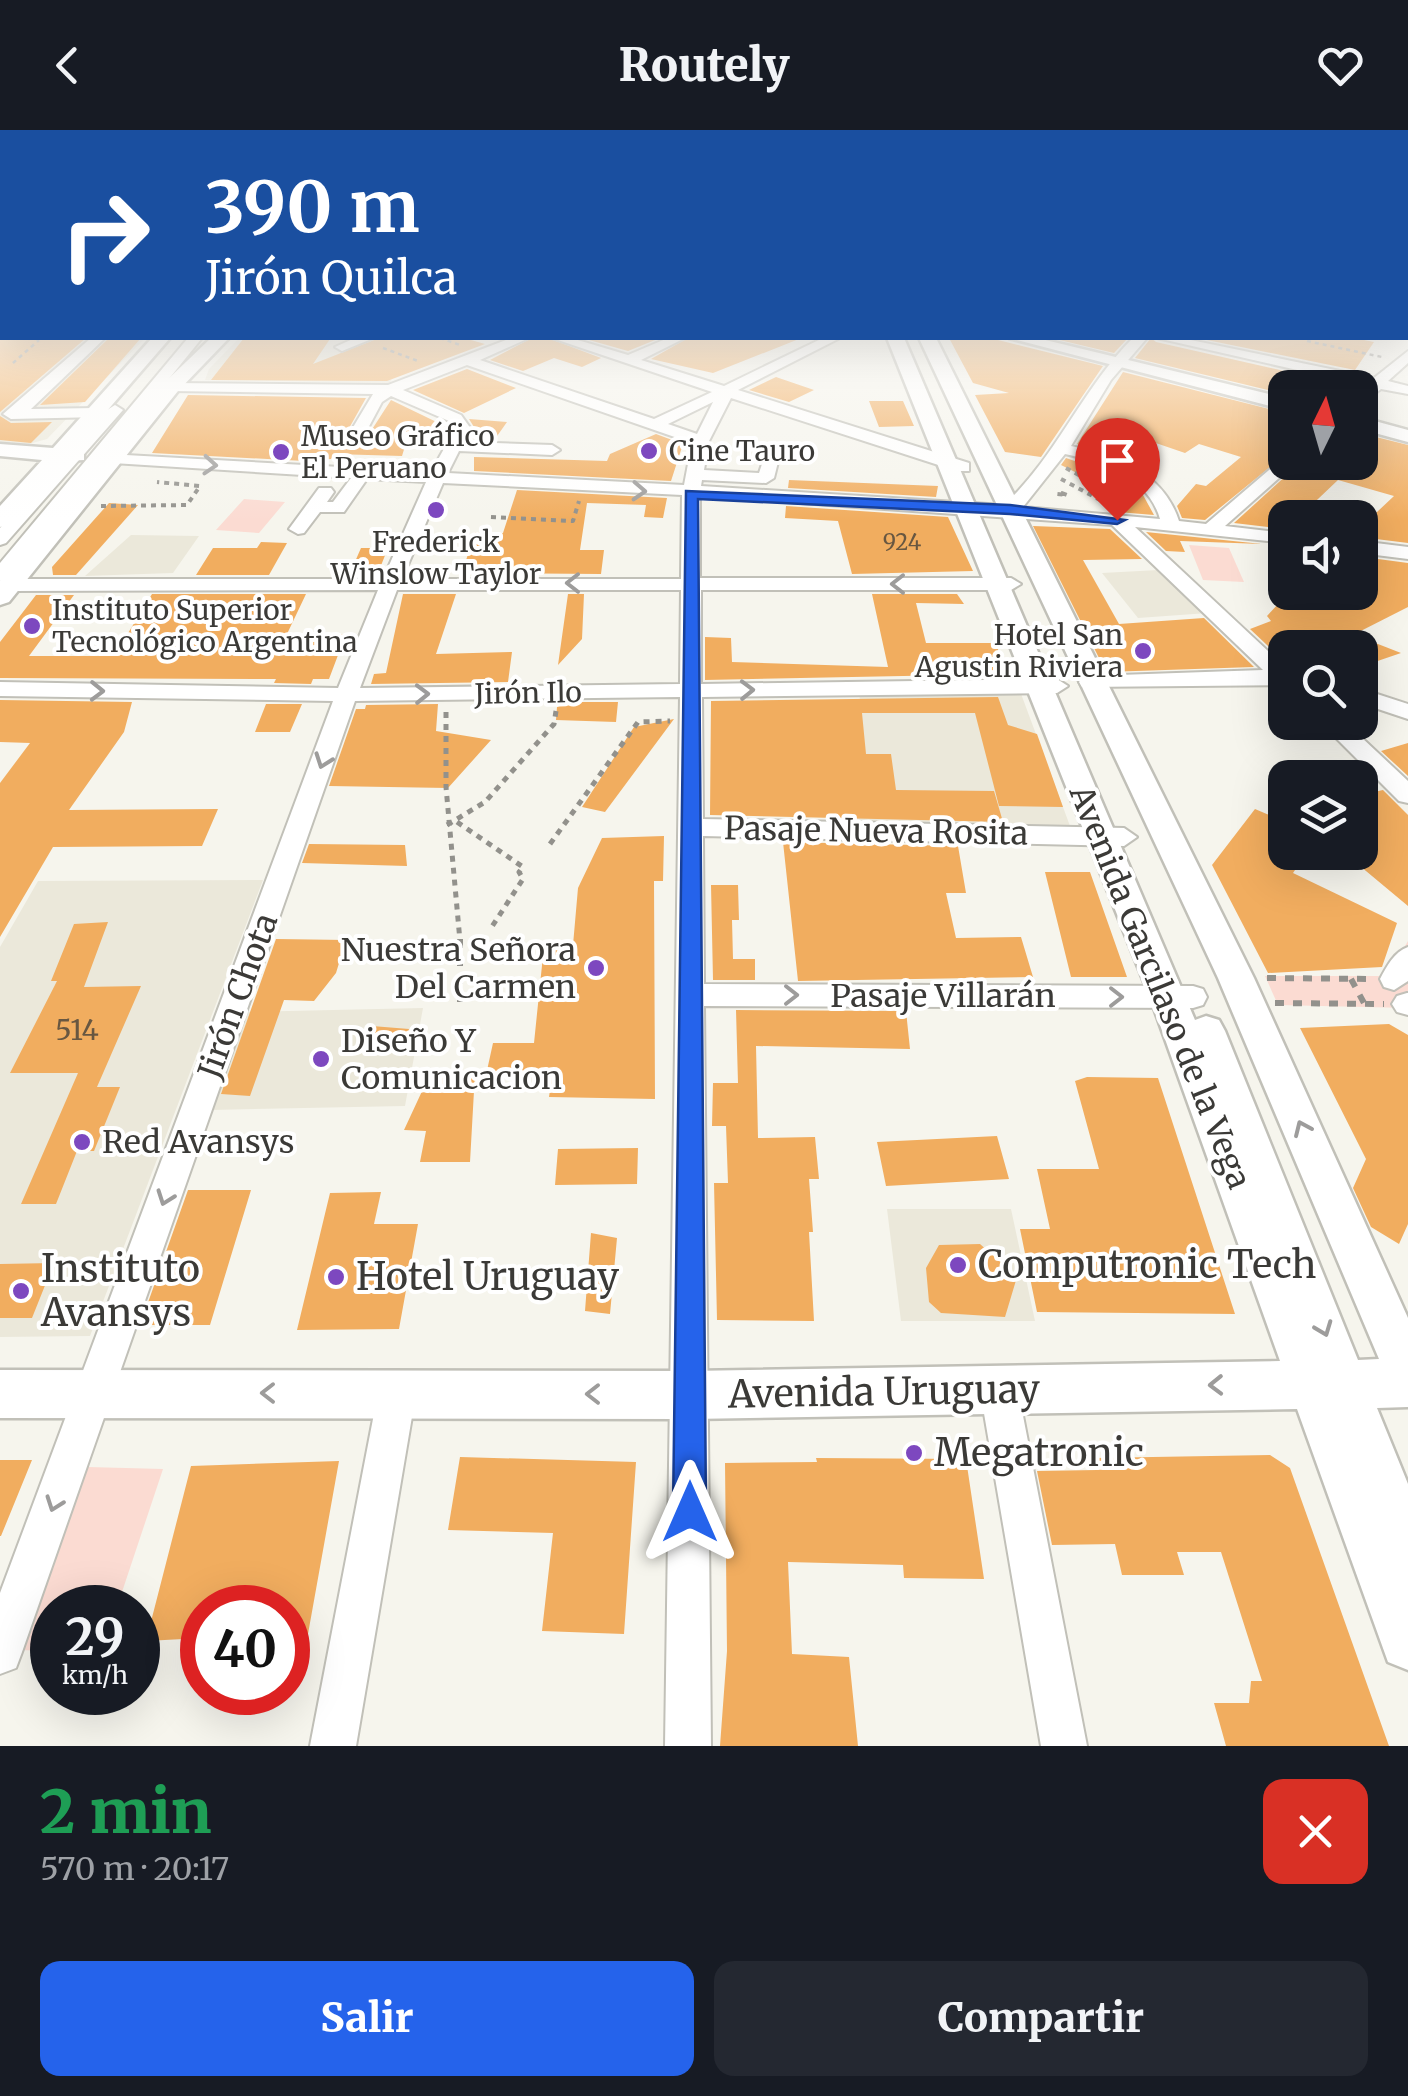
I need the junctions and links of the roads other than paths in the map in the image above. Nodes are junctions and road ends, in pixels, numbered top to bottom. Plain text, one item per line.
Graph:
1 (60, 370) edge
2 (132, 370) edge
3 (141, 370) edge
4 (153, 370) edge
5 (171, 370) edge
6 (182, 370) edge
7 (188, 370) edge
8 (442, 370) edge
9 (497, 370) edge
10 (661, 370) edge
11 (769, 370) edge
12 (911, 370) edge
13 (918, 370) edge
14 (943, 370) edge
15 (1111, 370) edge
16 (1163, 370) edge
17 (1173, 370) edge
18 (1378, 385) edge
19 (118, 386) junction
20 (171, 387) junction
21 (1378, 387) edge
22 (390, 390) junction
23 (1408, 390) edge
24 (726, 392) junction
25 (1268, 392) edge
26 (1268, 399) edge
27 (1378, 405) edge
28 (97, 413) junction
29 (9, 414) edge
30 (1378, 419) edge
31 (1378, 422) edge
32 (655, 426) junction
33 (1408, 427) edge
34 (360, 429) dead end
35 (1408, 436) edge
36 (701, 442) junction
37 (453, 446) junction
38 (1065, 449) junction
39 (0, 450) edge
40 (552, 450) dead end
41 (68, 455) junction
42 (106, 458) junction
43 (770, 462) dead end
44 (956, 465) junction
45 (360, 476) junction
46 (1269, 480) edge
47 (432, 481) junction
48 (692, 484) junction
49 (972, 508) junction
50 (1010, 510) junction
51 (0, 520) edge
52 (1113, 520) junction
53 (1170, 525) junction
54 (298, 529) dead end
55 (1211, 529) junction
56 (1268, 536) edge
57 (0, 540) edge
58 (1378, 549) edge
59 (1408, 553) edge
60 (391, 583) junction
61 (692, 583) junction
62 (1004, 584) junction
63 (3, 586) edge
64 (1268, 663) edge
65 (1268, 679) edge
66 (1062, 685) junction
67 (0, 689) edge
68 (691, 691) junction
69 (346, 695) junction
70 (1378, 701) edge
71 (1408, 712) edge
72 (1351, 740) edge
73 (1408, 794) edge
74 (688, 827) junction
75 (1113, 837) junction
76 (693, 995) junction
77 (1180, 997) junction
78 (1408, 1372) edge
79 (1408, 1383) edge
80 (999, 1390) junction
81 (0, 1394) edge
82 (94, 1394) junction
83 (397, 1394) junction
84 (690, 1395) junction
85 (1337, 1405) junction
86 (1408, 1550) edge
87 (1408, 1642) edge
88 (0, 1652) edge
89 (333, 1746) edge
90 (688, 1746) edge
91 (1064, 1746) edge

1 - 29 street
2 - 19 main road
3 - 19 main road
4 - 41 street
5 - 42 street
6 - 20 main road
7 - 20 main road
8 - 22 street
9 - 32 street
10 - 24 street
11 - 24 street
12 - 44 main road, Avenida Garcilaso de la Vega
13 - 44 main road, Avenida Garcilaso de la Vega
14 - 50 main road, Avenida Garcilaso de la Vega
15 - 38 street
16 - 26 main road
17 - 25 main road
18 - 23 street
19 - 28 main road
20 - 22 street
20 - 42 main road
21 - 27 street
22 - 34 street
22 - 37 street
24 - 32 street
24 - 36 street
24 - 44 street
28 - 29 street
28 - 41 main road
30 - 33 main road
31 - 35 main road
32 - 36 street
36 - 48 street
37 - 40 street
37 - 47 street, Jirón Chota
38 - 50 street
38 - 53 street
39 - 41 main road
41 - 42 main road
41 - 51 main road
41 - 57 street
42 -> 45 street
42 - 63 street
42 - 63 main road
43 - 48 street
44 - 49 main road, Avenida Garcilaso de la Vega
45 - 47 street
45 - 54 street
46 - 55 street
47 -> 48 street
47 - 60 street, Jirón Chota
48 - 49 street
48 - 61 street
49 - 50 street
49 - 62 main road, Avenida Garcilaso de la Vega
50 - 52 street
50 - 66 main road, Avenida Garcilaso de la Vega
52 - 53 street
52 - 64 street
53 - 55 street
55 - 56 street
58 - 59 street
61 -> 60 street
60 - 63 street
60 - 69 street, Jirón Chota
62 -> 61 street
61 - 68 street
62 - 66 main road, Avenida Garcilaso de la Vega
65 - 66 street, Jirón Ilo
68 -> 66 street, Jirón Ilo
66 - 75 main road, Avenida Garcilaso de la Vega
78 -> 66 main road, Avenida Garcilaso de la Vega
67 -> 69 street, Jirón Ilo
69 -> 68 street, Jirón Ilo
68 - 74 street
69 -> 82 street, Jirón Chota
70 - 71 street
72 - 73 street
74 - 75 street, Pasaje Nueva Rosita
74 - 76 street
75 - 77 main road, Avenida Garcilaso de la Vega
76 -> 77 street, Pasaje Villarán
76 - 84 street
77 -> 85 main road, Avenida Garcilaso de la Vega
79 - 85 main road, Avenida Uruguay
80 - 84 main road, Avenida Uruguay
85 -> 80 main road, Avenida Uruguay
80 - 91 street
81 - 82 main road, Avenida Uruguay
83 -> 82 main road, Avenida Uruguay
82 -> 88 street, Jirón Chota
84 -> 83 main road, Avenida Uruguay
83 - 89 street
84 - 90 street
85 - 86 main road, Avenida Garcilaso de la Vega
85 - 87 main road, Avenida Garcilaso de la Vega

